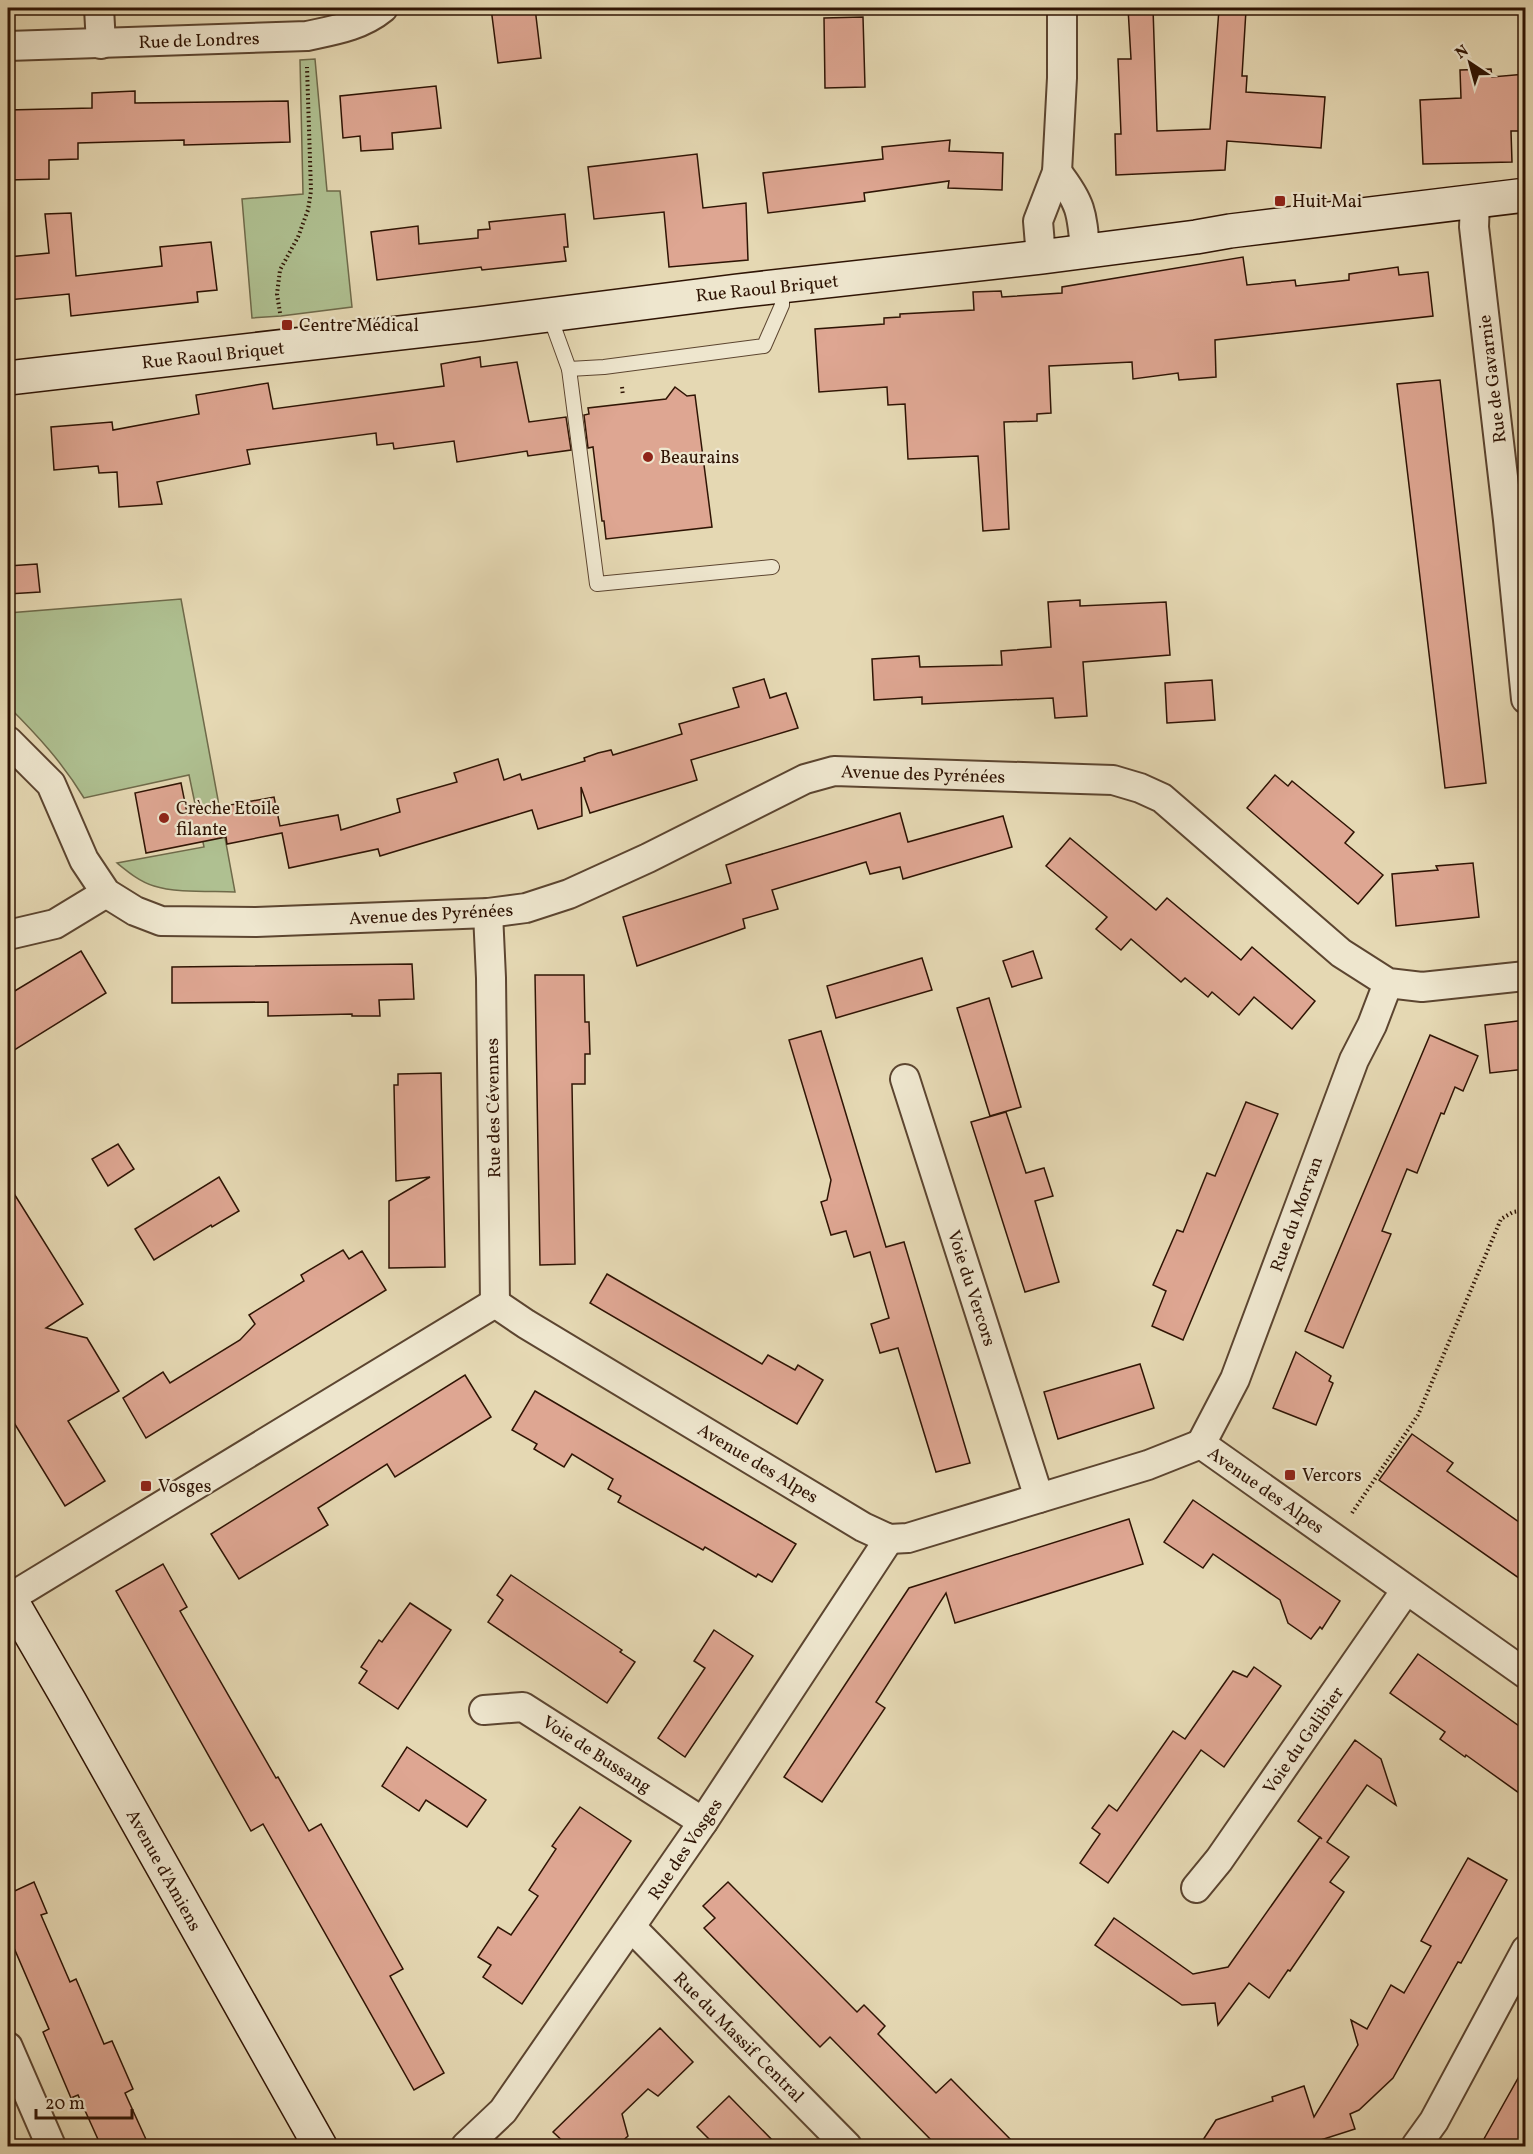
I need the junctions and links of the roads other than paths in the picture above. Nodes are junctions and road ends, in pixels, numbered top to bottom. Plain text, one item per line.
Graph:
1 (99, 8) edge
2 (383, 8) edge
3 (1062, 8) edge
4 (101, 44) junction
5 (8, 46) edge
6 (1057, 172) junction
7 (1526, 195) edge
8 (1475, 201) junction
9 (1085, 250) junction
10 (1041, 257) junction
11 (782, 286) junction
12 (549, 314) junction
13 (569, 369) junction
14 (8, 378) edge
15 (772, 567) dead end
16 (1526, 699) edge
17 (8, 741) edge
18 (106, 893) junction
19 (488, 913) junction
20 (8, 935) edge
21 (1526, 976) edge
22 (1388, 983) junction
23 (905, 1079) dead end
24 (495, 1303) junction
25 (1201, 1444) junction
26 (1039, 1498) junction
27 (889, 1539) junction
28 (1406, 1590) junction
29 (8, 1598) edge
30 (1526, 1674) edge
31 (484, 1710) dead end
32 (703, 1822) junction
33 (1196, 1887) dead end
34 (631, 1927) junction
35 (1526, 1950) edge
36 (8, 2047) edge
37 (51, 2146) edge
38 (320, 2146) edge
39 (466, 2146) edge
40 (847, 2146) edge
41 (1416, 2146) edge

1 - 4 street
2 - 4 street, Rue de Londres
3 - 6 street
4 - 5 street, Rue de Londres
6 - 9 street
6 - 10 street
7 - 8 main road, Rue Raoul Briquet
8 - 9 main road, Rue Raoul Briquet
8 - 16 street, Rue de Gavarnie
9 - 10 main road, Rue Raoul Briquet
10 - 11 main road, Rue Raoul Briquet
11 - 12 main road, Rue Raoul Briquet
11 - 13 lane
12 - 13 lane
12 - 14 main road, Rue Raoul Briquet
13 - 15 lane
17 - 18 street, Avenue des Pyrénées
18 - 19 street, Avenue des Pyrénées
18 - 20 street
19 - 22 street, Avenue des Pyrénées
19 - 24 street, Rue des Cévennes
21 - 22 street, Avenue des Pyrénées
22 - 25 street, Rue du Morvan
23 - 26 street, Voie du Vercors
24 - 27 street, Avenue des Alpes
24 - 29 street
25 - 26 street, Avenue des Alpes
25 - 28 street, Avenue des Alpes
26 - 27 street, Avenue des Alpes
27 - 32 street, Rue des Vosges
28 - 30 street, Avenue des Alpes
28 - 33 street, Voie du Galibier
29 - 38 main road, Avenue d'Amiens
31 - 32 street, Voie de Bussang
32 - 34 street, Rue des Vosges
34 - 39 street, Rue des Vosges
34 - 40 street, Rue du Massif Central
35 - 41 street
36 - 37 street

